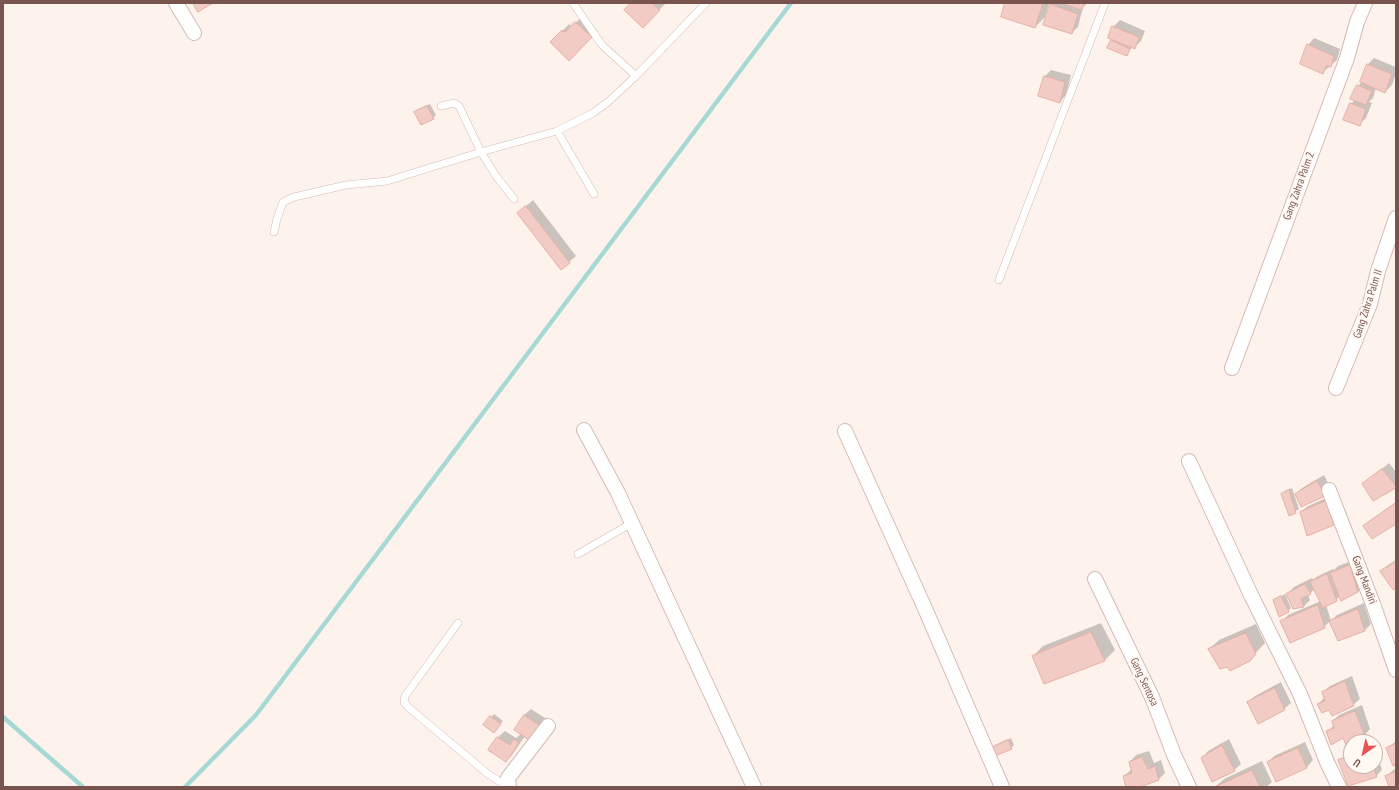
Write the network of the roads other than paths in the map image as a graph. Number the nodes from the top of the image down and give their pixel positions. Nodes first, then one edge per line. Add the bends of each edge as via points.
1 (176, 3) edge
2 (573, 3) edge
3 (706, 3) edge
4 (1105, 3) edge
5 (1365, 3) edge
6 (194, 33) dead end
7 (636, 76) junction
8 (441, 106) dead end
9 (557, 130) junction
10 (480, 152) junction
11 (594, 194) dead end
12 (514, 199) dead end
13 (1396, 218) edge
14 (274, 232) dead end
15 (999, 280) dead end
16 (1232, 368) dead end
17 (1336, 388) dead end
18 (584, 430) dead end
19 (845, 431) dead end
20 (1190, 462) dead end
21 (1330, 490) dead end
22 (632, 524) junction
23 (578, 554) dead end
24 (1095, 579) dead end
25 (458, 623) dead end
26 (1396, 670) edge
27 (548, 726) dead end
28 (508, 787) edge
29 (754, 787) edge
30 (1002, 787) edge
31 (1189, 787) edge
32 (1339, 787) edge

1 - 6 street
2 - 7 lane via 602,44
3 - 7 lane
4 - 15 lane
5 - 16 street, Gang Zahra Palm 2
7 - 9 lane via 593,113
8 - 10 lane via 454,103 459,106
9 - 10 lane
9 - 11 lane
10 - 12 lane
10 - 14 lane via 387,181 346,185 294,197 283,202
13 - 17 street, Gang Zahra Palm II via 1370,304
18 - 22 street
19 - 30 street
20 - 32 street via 1300,694
21 - 26 street, Gang Mandiri
22 - 23 lane
22 - 29 street
24 - 31 street, Gang Sentosa via 1152,697
25 - 28 lane via 405,696 404,702 488,774
27 - 28 street via 508,778

